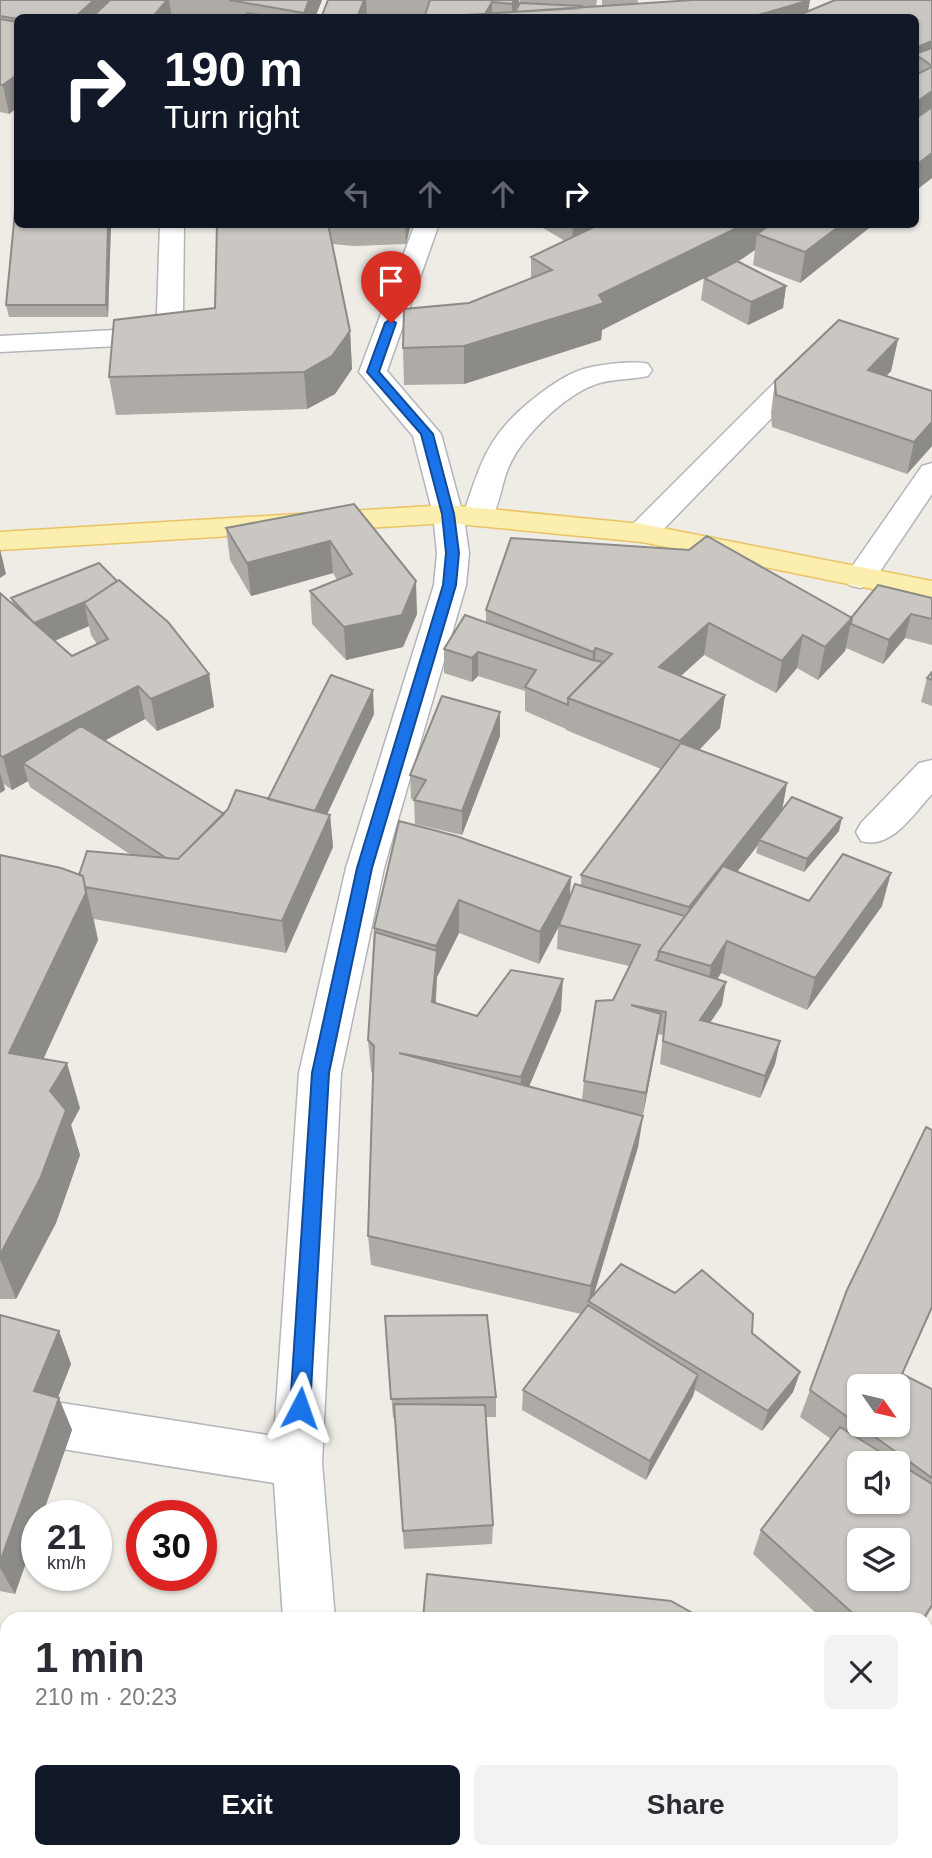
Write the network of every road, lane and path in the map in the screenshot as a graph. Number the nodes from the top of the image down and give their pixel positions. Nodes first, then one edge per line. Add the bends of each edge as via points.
1 (172, 228) edge
2 (426, 228) edge
3 (0, 344) edge
4 (638, 370) dead end
5 (785, 388) edge
6 (932, 472) edge
7 (463, 515) junction
8 (642, 533) junction
9 (0, 541) edge
10 (860, 578) junction
11 (932, 591) edge
12 (932, 772) edge
13 (874, 832) dead end
14 (62, 1426) dead end
15 (297, 1463) junction
16 (308, 1612) edge

1 - 3 street via 170,313 161,328 138,337
2 - 7 street via 373,372 427,434
4 - 7 street via 587,377 563,391 515,431
5 - 8 street
6 - 10 street
7 - 8 main road
7 - 9 main road
7 - 15 street via 450,585 365,868 320,1073
8 - 10 main road
10 - 11 main road
12 - 13 street
14 - 15 street
15 - 16 street

